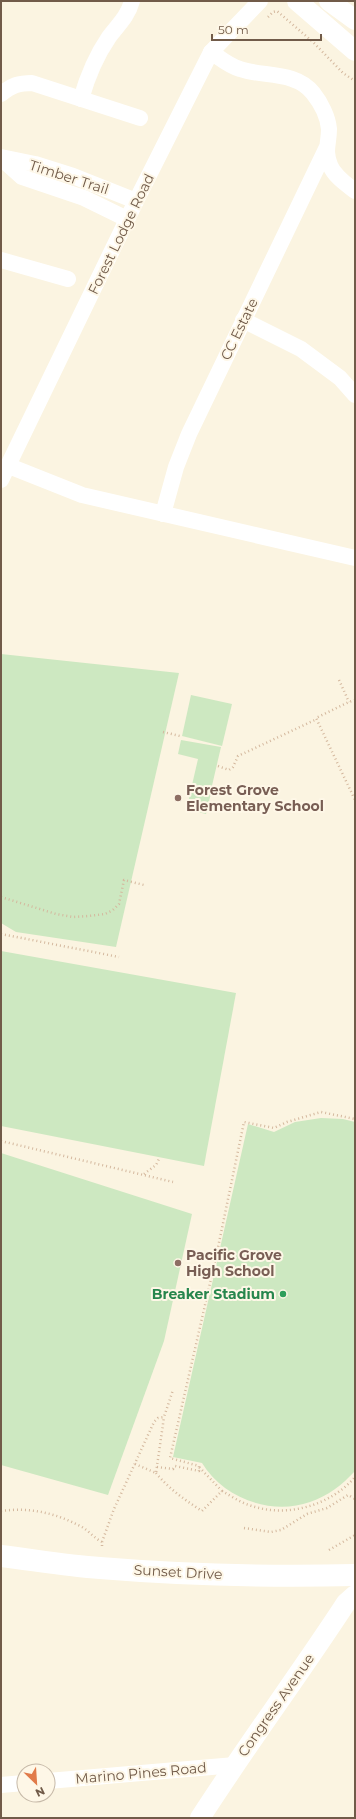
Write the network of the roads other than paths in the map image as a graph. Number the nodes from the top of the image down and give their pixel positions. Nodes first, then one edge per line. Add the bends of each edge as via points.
1 (132, 1) edge
2 (260, 1) edge
3 (297, 1) edge
4 (355, 51) edge
5 (211, 52) junction
6 (1, 94) edge
7 (81, 99) junction
8 (140, 118) dead end
9 (326, 149) junction
10 (1, 157) edge
11 (355, 191) edge
12 (136, 200) junction
13 (127, 219) junction
14 (1, 260) edge
15 (68, 279) dead end
16 (243, 320) junction
17 (355, 395) edge
18 (9, 466) junction
19 (1, 480) edge
20 (163, 514) junction
21 (355, 558) edge
22 (1, 1556) edge
23 (355, 1575) edge
24 (355, 1595) edge
25 (235, 1764) junction
26 (56, 1780) edge
27 (16, 1784) edge
28 (1, 1785) edge
29 (200, 1818) edge

1 - 7 street via 126,16 100,52 86,81
2 - 5 street, Forest Lodge Road
3 - 4 street
5 - 9 street via 240,69 286,77 312,92 326,116 329,129
5 - 12 street, Forest Lodge Road
6 - 7 street via 11,85 32,83
7 - 8 street
9 - 11 street via 330,166 340,179
9 - 16 street, CC Estate
10 - 12 street, Timber Trail via 73,176
10 - 13 street via 22,177 84,198
12 - 13 street, Forest Lodge Road
13 - 18 street, Forest Lodge Road
14 - 15 street
16 - 17 street via 302,348 340,378
16 - 20 street, CC Estate via 189,434 176,467
18 - 19 street, Forest Lodge Road
18 - 20 street via 82,495
20 - 21 street
22 - 23 main road, Sunset Drive via 99,1568 168,1573
24 - 25 street, Congress Avenue via 346,1603 297,1678
25 - 26 street, Marino Pines Road
25 - 29 street, Congress Avenue
27 - 28 street

